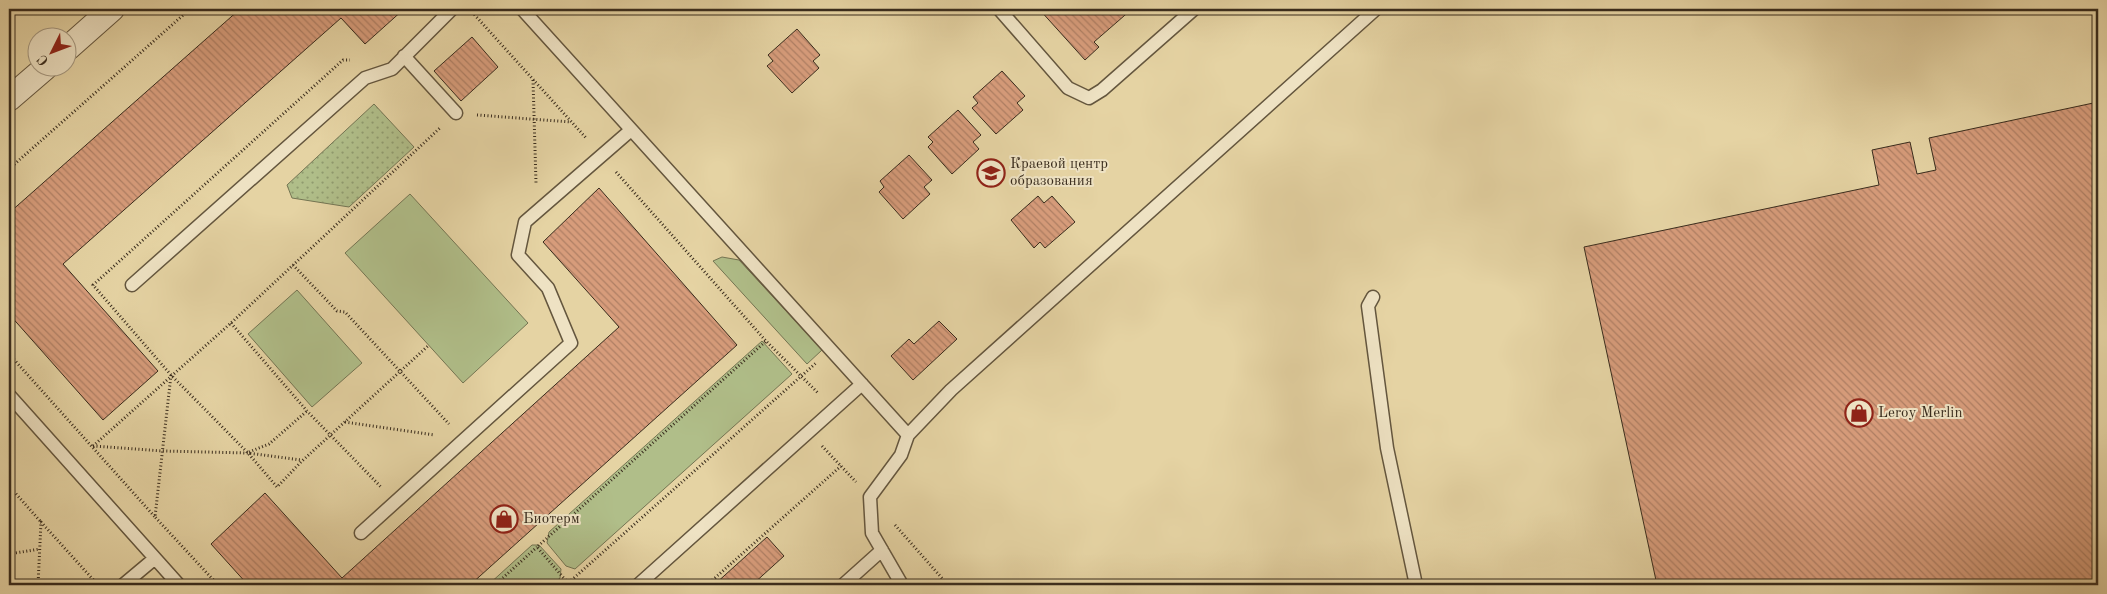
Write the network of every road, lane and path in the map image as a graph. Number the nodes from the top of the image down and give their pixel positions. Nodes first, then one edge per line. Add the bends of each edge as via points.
1 (112, 9) edge
2 (190, 9) edge
3 (452, 9) edge
4 (471, 9) edge
5 (522, 9) edge
6 (999, 9) edge
7 (1194, 9) edge
8 (1376, 9) edge
9 (78, 39) edge
10 (404, 56) junction
11 (33, 78) edge
12 (533, 79) junction
13 (9, 99) edge
14 (456, 114) junction
15 (533, 118) junction
16 (571, 122) junction
17 (631, 130) junction
18 (587, 139) dead end
19 (9, 169) edge
20 (617, 173) dead end
21 (537, 212) junction
22 (293, 265) junction
23 (132, 285) dead end
24 (1373, 297) dead end
25 (230, 323) junction
26 (766, 342) junction
27 (429, 345) dead end
28 (829, 350) junction
29 (9, 354) edge
30 (399, 372) junction
31 (171, 375) junction
32 (801, 377) junction
33 (862, 384) junction
34 (11, 403) edge
35 (834, 408) junction
36 (308, 410) junction
37 (344, 422) junction
38 (331, 434) junction
39 (908, 435) junction
40 (464, 440) junction
41 (92, 446) junction
42 (162, 451) junction
43 (248, 453) junction
44 (302, 460) junction
45 (841, 466) dead end
46 (9, 486) edge
47 (395, 502) junction
48 (155, 517) junction
49 (41, 522) junction
50 (361, 534) dead end
51 (537, 547) junction
52 (40, 549) junction
53 (882, 550) junction
54 (9, 554) edge
55 (154, 558) junction
56 (567, 584) edge
57 (38, 585) edge
58 (98, 585) edge
59 (123, 585) edge
60 (179, 585) edge
61 (218, 585) edge
62 (495, 585) edge
63 (638, 585) edge
64 (707, 585) edge
65 (844, 585) edge
66 (902, 585) edge
67 (1416, 585) edge

1 - 9 street
2 - 19 path
3 - 10 lane
4 - 12 path
5 - 17 lane
6 - 7 lane via 1068,88 1088,98 1102,90
8 - 39 lane via 951,390
10 - 14 lane
10 - 23 lane via 392,69 365,78
11 - 13 street
12 - 15 path
12 - 16 path
14 - 15 path
14 - 22 path
15 - 16 path
15 - 21 path
16 - 18 path
17 - 21 lane
17 - 28 lane
20 - 26 path
21 - 40 lane via 525,222 518,255 548,288 570,343
22 - 25 path
22 - 30 path via 336,312 345,312
24 - 67 lane via 1368,306 1380,402
25 - 31 path
25 - 36 path
26 - 32 path
26 - 51 path
27 - 30 path
28 - 32 path
28 - 33 lane
29 - 41 path
30 - 37 path
30 - 40 path
31 - 41 path
31 - 42 path
31 - 43 path
32 - 35 path
32 - 56 path
33 - 35 lane
33 - 39 lane
34 - 55 lane
35 - 63 lane
36 - 38 path
36 - 43 path via 269,444
37 - 38 path
37 - 40 path
38 - 44 path
38 - 47 path
39 - 53 lane via 900,455 870,497 872,533
40 - 47 lane
41 - 42 path
41 - 48 path
42 - 43 path
42 - 48 path
43 - 44 path
43 - 44 path via 277,487
45 - 64 path
46 - 49 path
47 - 50 lane
48 - 61 path
49 - 52 path
49 - 58 path
51 - 56 path
51 - 62 path
52 - 54 path
52 - 57 path
53 - 65 lane
53 - 66 lane
55 - 59 lane
55 - 60 lane

